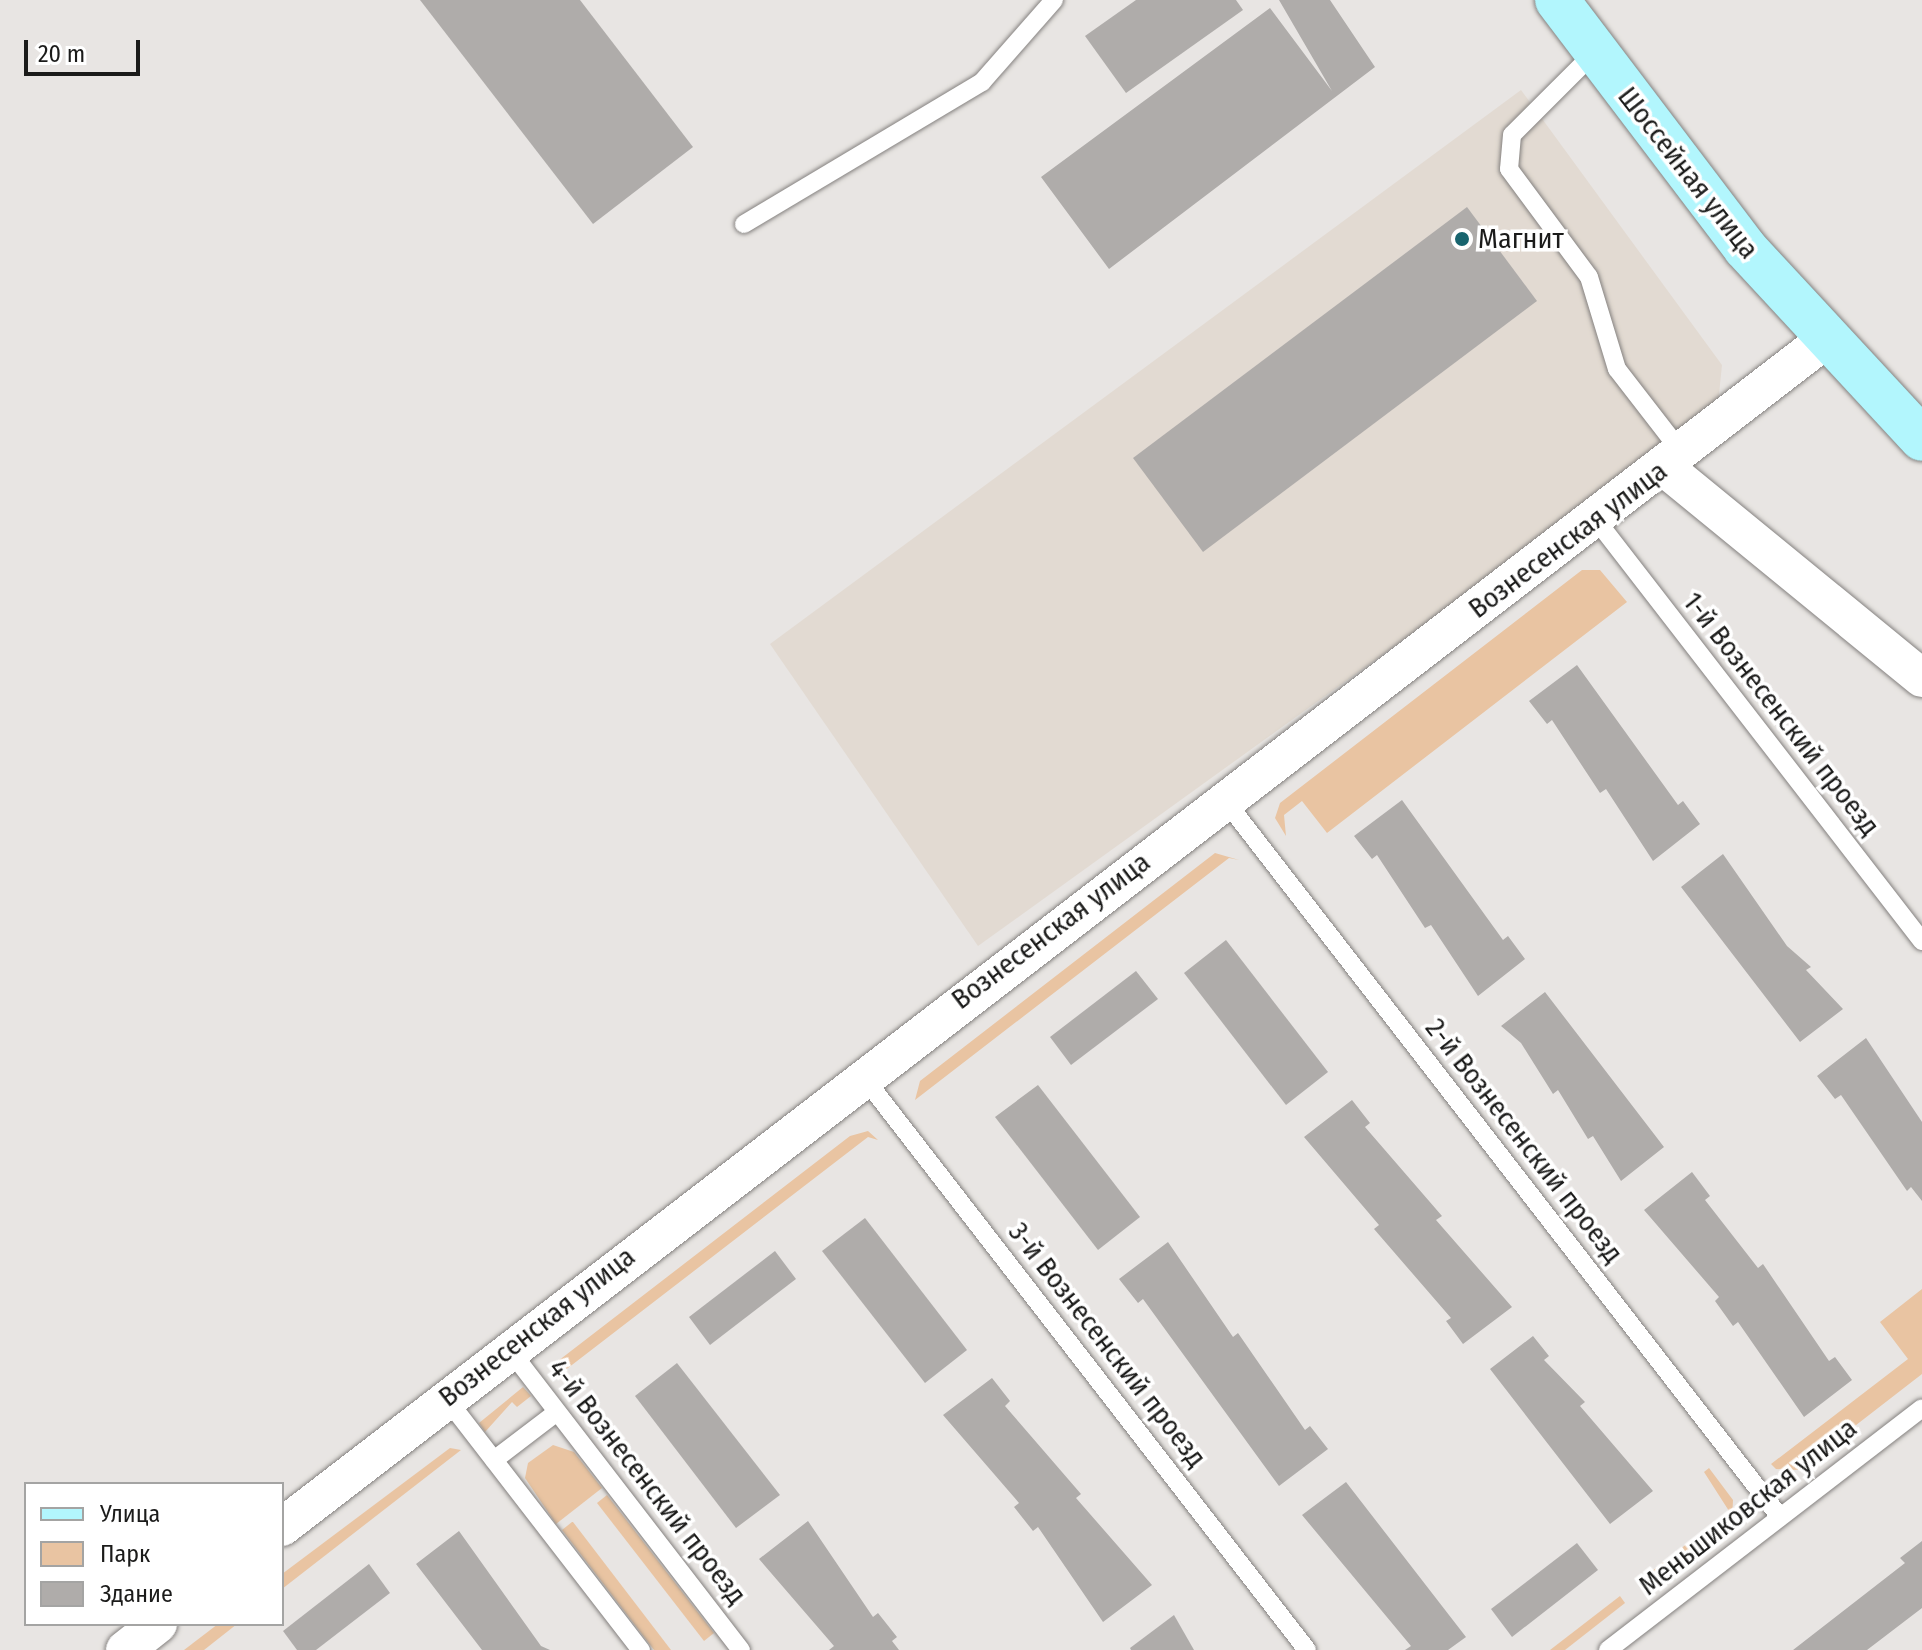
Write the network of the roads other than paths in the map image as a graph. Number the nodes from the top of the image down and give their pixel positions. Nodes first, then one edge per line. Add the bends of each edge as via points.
1 (1054, 0) edge
2 (1557, 0) edge
3 (1595, 52) junction
4 (744, 224) dead end
5 (1824, 341) junction
6 (1922, 439) edge
7 (1673, 460) junction
8 (1597, 521) junction
9 (1922, 678) edge
10 (1224, 799) junction
11 (1922, 941) edge
12 (862, 1075) junction
13 (509, 1349) junction
14 (446, 1398) junction
15 (1922, 1408) edge
16 (557, 1412) junction
17 (494, 1460) junction
18 (1780, 1517) junction
19 (284, 1525) edge
20 (155, 1626) edge
21 (125, 1650) edge
22 (641, 1650) edge
23 (741, 1650) edge
24 (1307, 1650) edge
25 (1608, 1650) edge

1 - 4 lane via 982,82
2 - 3 main road, Шоссейная улица
3 - 5 main road, Шоссейная улица
3 - 7 lane via 1512,135 1509,169 1589,277 1617,369
5 - 6 main road, Шоссейная улица
5 - 7 street, Вознесенская улица
7 - 8 street, Вознесенская улица
7 - 9 street
8 - 10 street, Вознесенская улица
8 - 11 lane, 1-й Вознесенский проезд
10 - 12 street, Вознесенская улица
10 - 18 lane, 2-й Вознесенский проезд
12 - 13 street, Вознесенская улица
12 - 24 lane, 3-й Вознесенский проезд
13 - 14 street, Вознесенская улица
13 - 16 lane, 4-й Вознесенский проезд
14 - 17 lane
14 - 19 street, Вознесенская улица
15 - 18 lane, Меньшиковская улица
16 - 17 lane
16 - 23 lane, 4-й Вознесенский проезд
17 - 22 lane
18 - 25 lane, Меньшиковская улица
20 - 21 street

